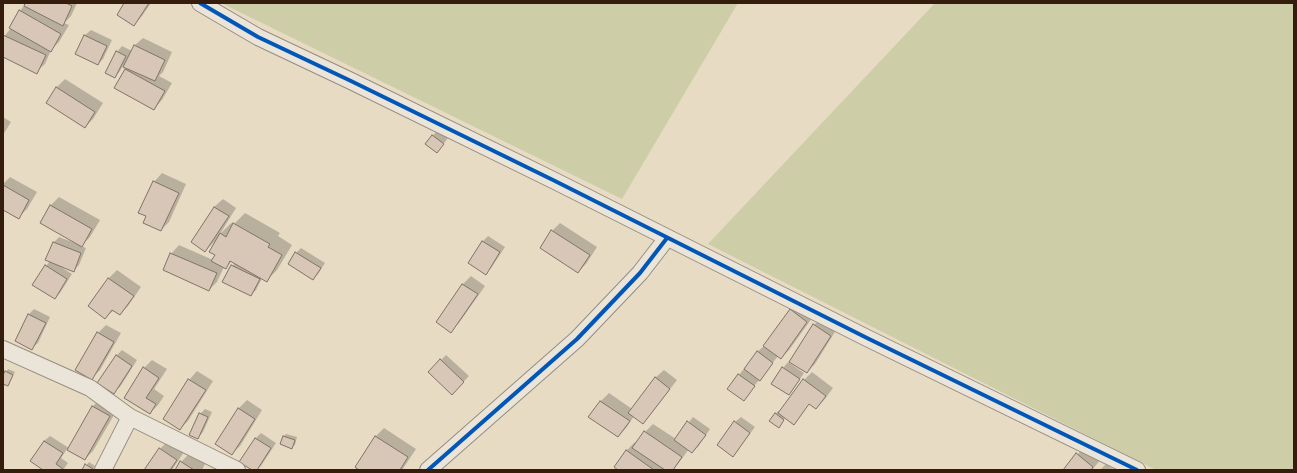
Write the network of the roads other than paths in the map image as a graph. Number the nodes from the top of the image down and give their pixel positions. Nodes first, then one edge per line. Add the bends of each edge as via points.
1 (200, 3) edge
2 (667, 238) junction
3 (3, 349) edge
4 (130, 417) junction
5 (103, 470) edge
6 (237, 470) edge
7 (428, 470) edge
8 (1137, 470) edge

1 - 2 street via 258,37
2 - 7 street via 640,273 577,339
2 - 8 street
3 - 4 street via 90,388
4 - 5 street
4 - 6 street

